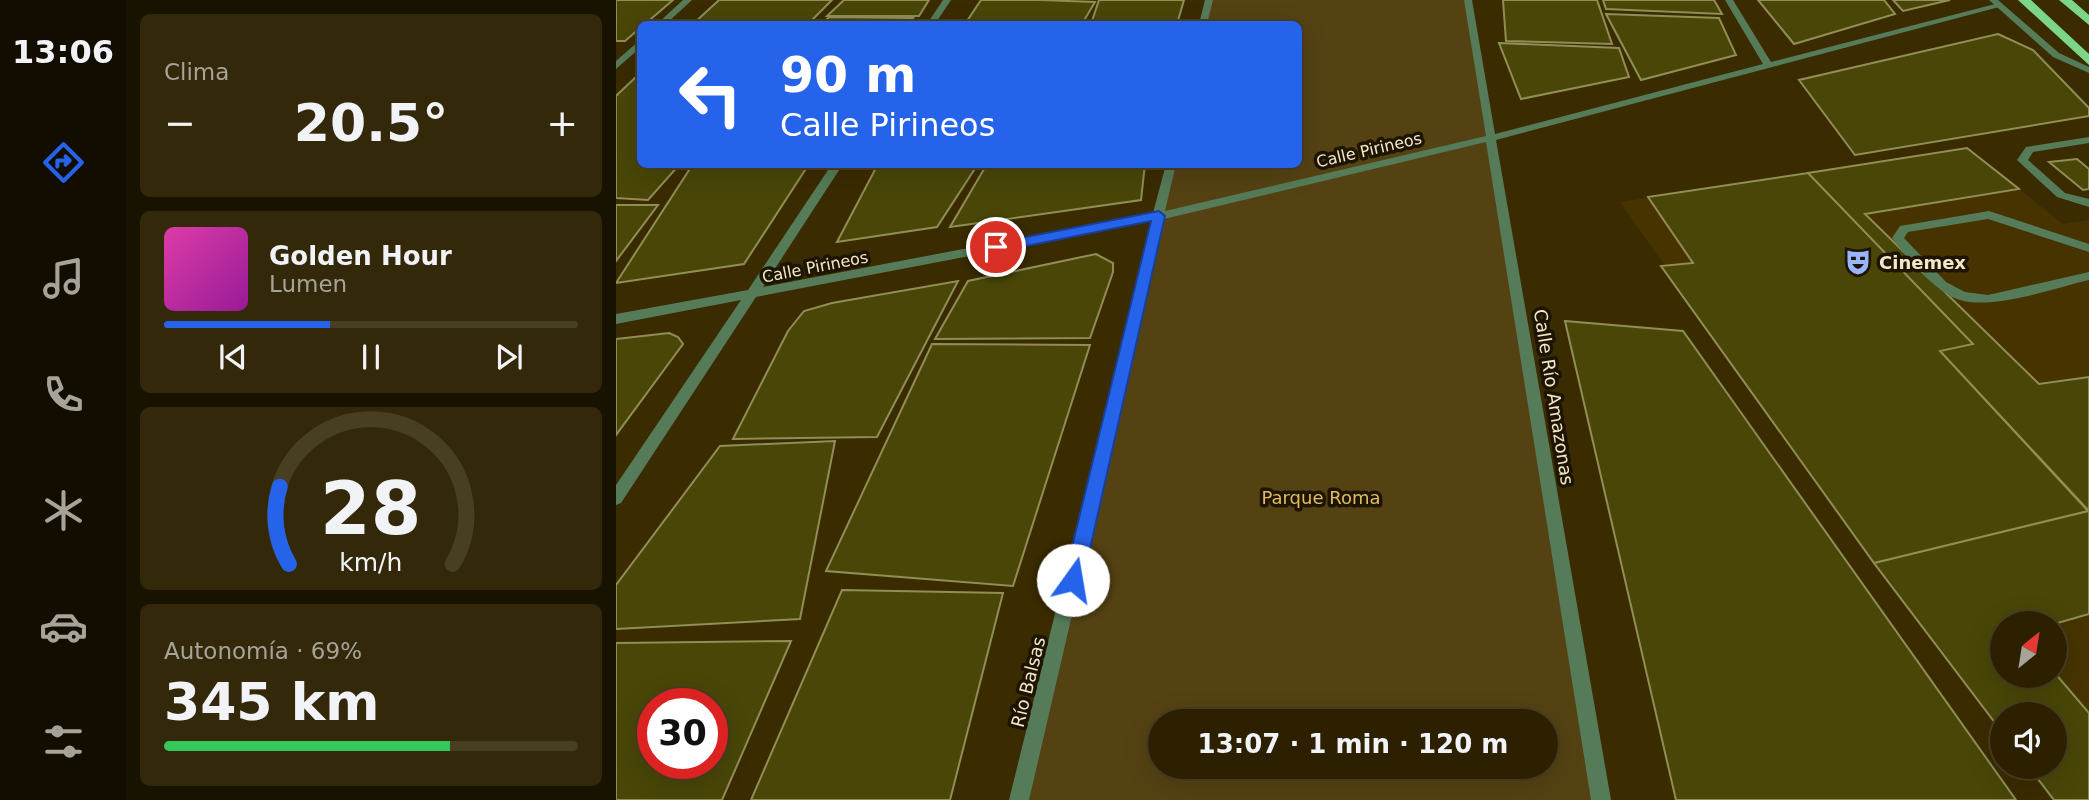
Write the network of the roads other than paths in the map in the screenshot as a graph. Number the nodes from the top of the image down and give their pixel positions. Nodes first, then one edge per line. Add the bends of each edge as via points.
1 (688, 0) edge
2 (947, 0) edge
3 (1209, 0) edge
4 (1468, 0) edge
5 (1729, 0) edge
6 (2024, 0) edge
7 (2065, 0) edge
8 (1996, 3) edge
9 (664, 21) edge
10 (933, 21) edge
11 (1204, 21) edge
12 (2089, 21) edge
13 (637, 46) edge
14 (2089, 61) edge
15 (616, 66) edge
16 (1769, 66) junction
17 (2089, 70) edge
18 (1492, 138) junction
19 (2089, 139) edge
20 (835, 168) edge
21 (1170, 168) edge
22 (2089, 202) edge
23 (1159, 216) junction
24 (2087, 247) edge
25 (2089, 276) edge
26 (752, 295) junction
27 (616, 319) edge
28 (616, 498) edge
29 (1019, 800) edge
30 (1601, 800) edge

1 - 9 street
2 - 10 street
3 - 11 street
4 - 18 street, Calle Río Amazonas
5 - 16 street
6 - 14 highway
7 - 12 highway
8 - 16 street, Calle Pirineos
8 - 17 street via 2056,55
13 - 15 street
16 - 18 street, Calle Pirineos
18 - 23 street, Calle Pirineos
18 - 30 street, Calle Río Amazonas
19 - 22 street via 2030,149 2022,160 2061,195
20 - 26 street
21 - 23 street, Río Balsas
23 - 26 street, Calle Pirineos
23 - 29 street, Río Balsas
24 - 25 street via 1989,215 1904,229 1898,238 1941,285 1962,296 1988,299
26 - 27 street, Calle Pirineos
26 - 28 street

